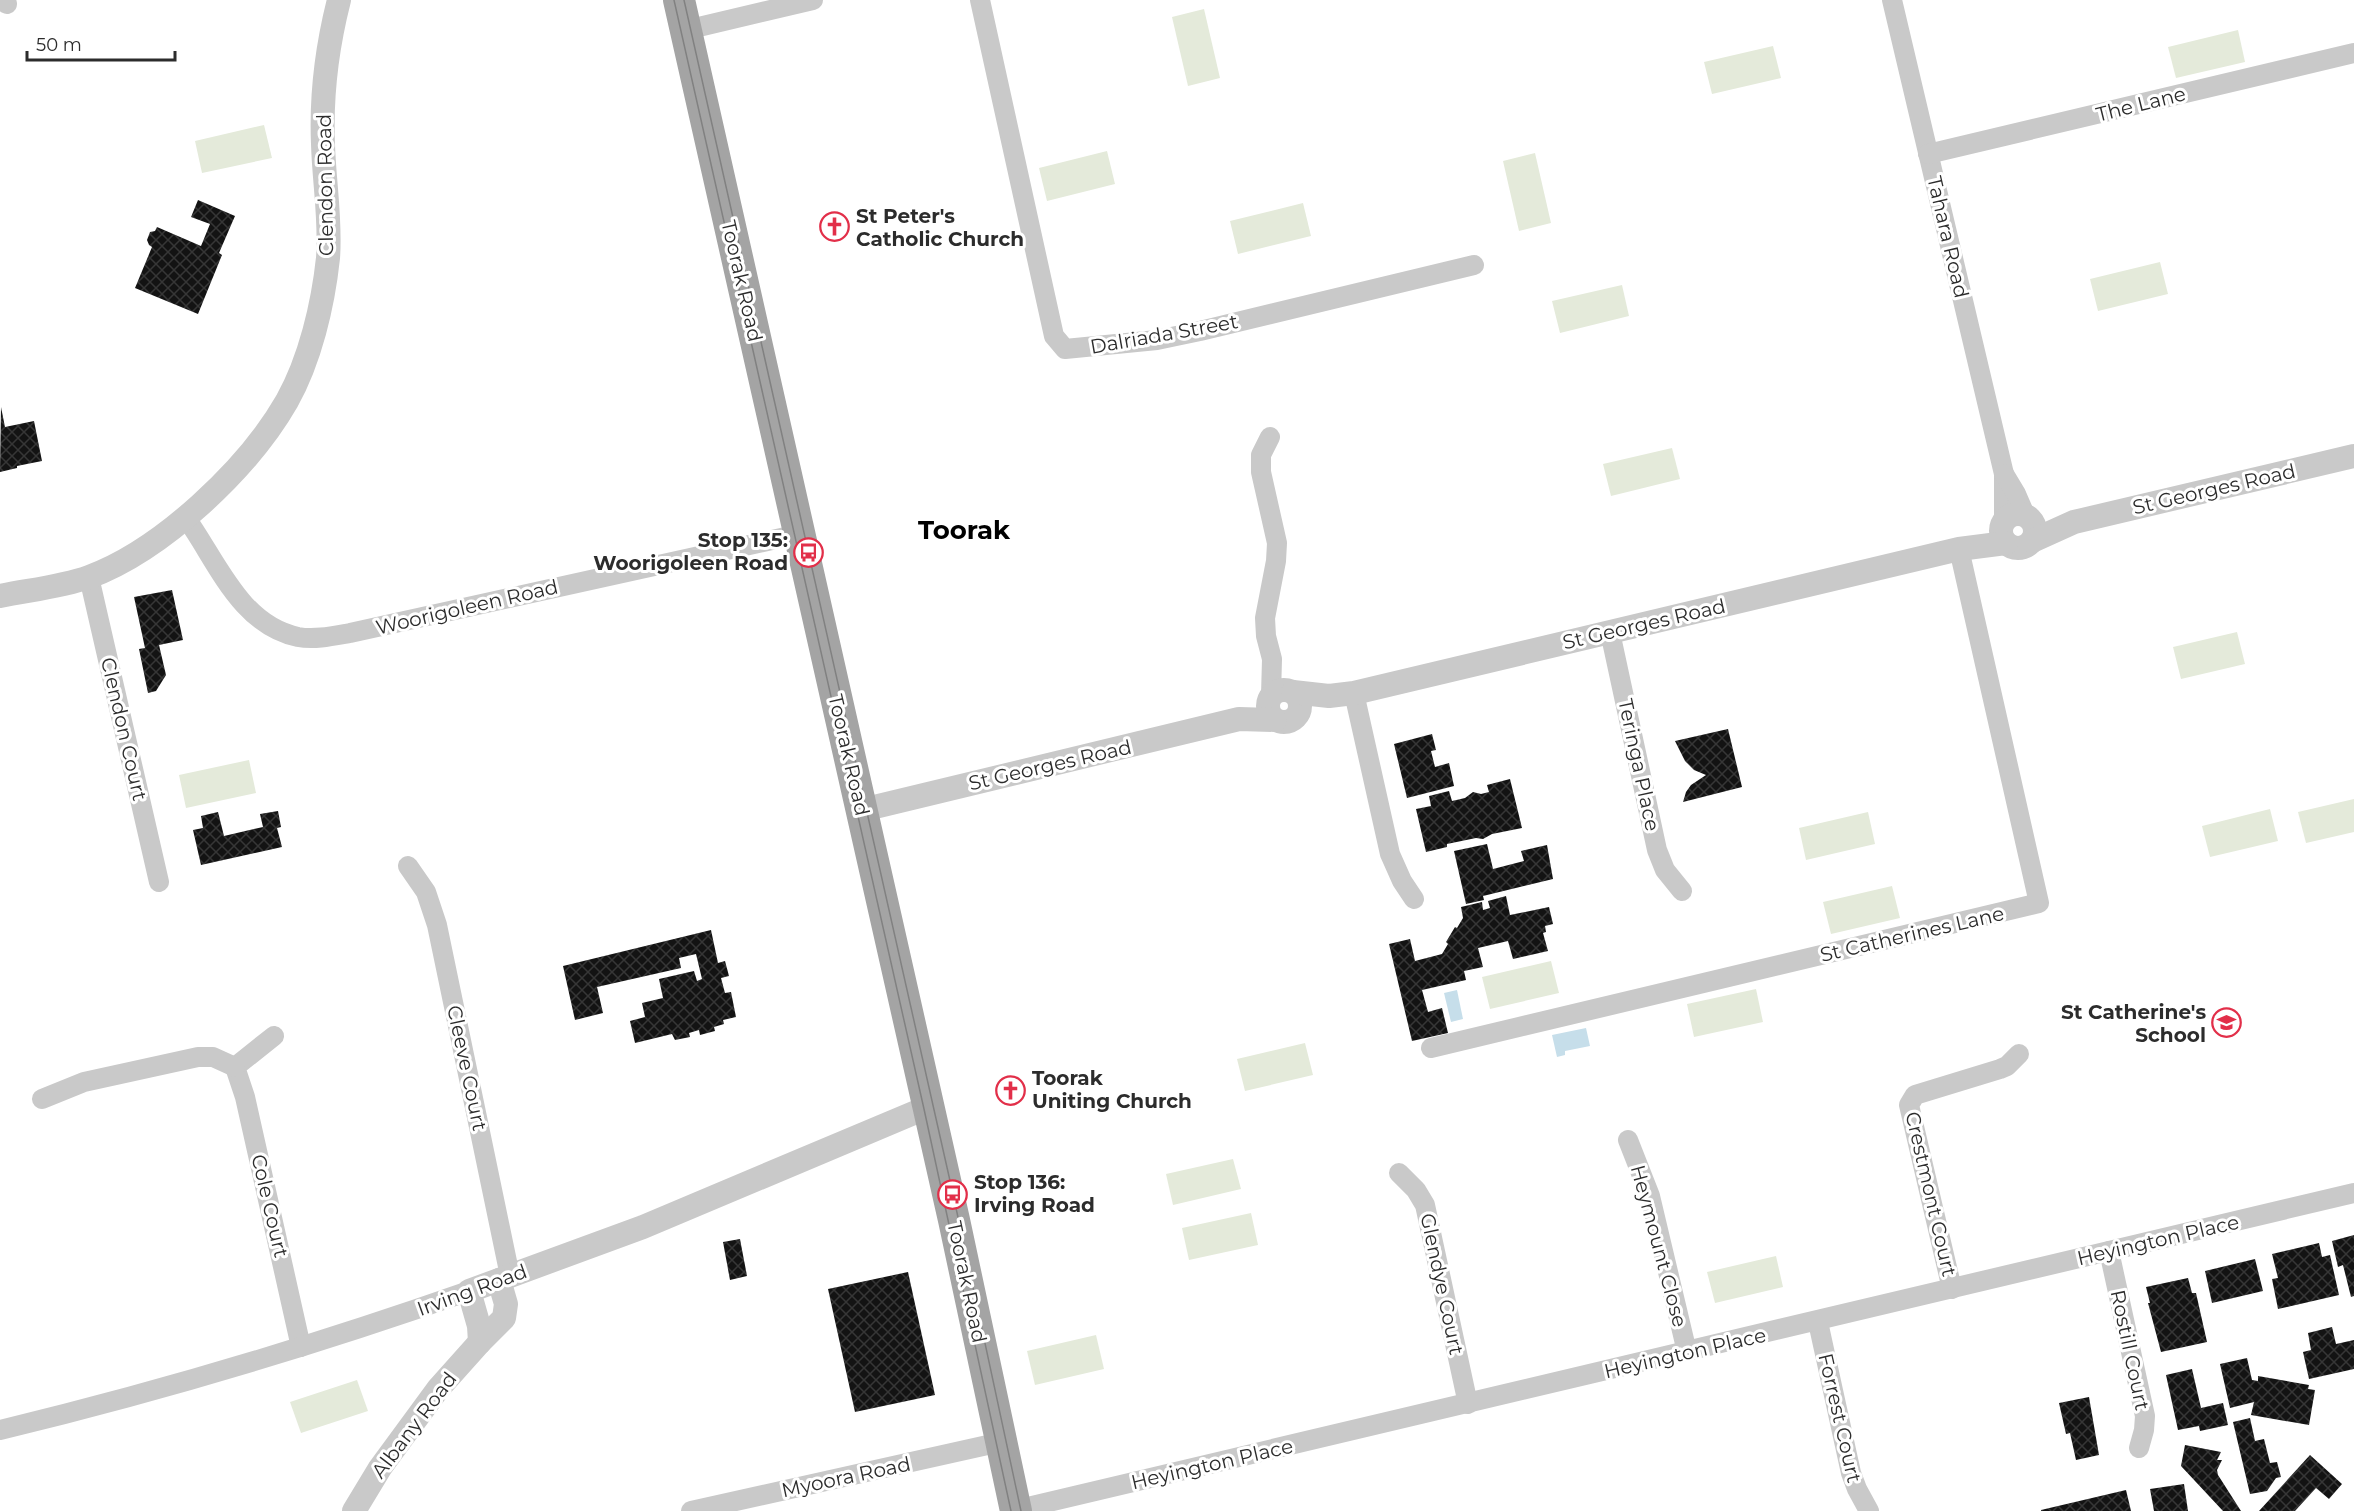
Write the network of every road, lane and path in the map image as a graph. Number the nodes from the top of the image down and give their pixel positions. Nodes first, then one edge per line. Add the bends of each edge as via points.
1 (339, 0) edge
2 (813, 0) edge
3 (980, 0) edge
4 (1892, 0) edge
5 (683, 15) edge
6 (2354, 53) edge
7 (1928, 154) junction
8 (1474, 265) dead end
9 (1270, 437) dead end
10 (2354, 456) edge
11 (186, 518) junction
12 (2016, 528) junction
13 (799, 534) junction
14 (1959, 549) junction
15 (89, 577) junction
16 (0, 596) edge
17 (1610, 632) junction
18 (1354, 693) junction
19 (1283, 702) junction
20 (861, 810) junction
21 (408, 866) dead end
22 (159, 882) dead end
23 (1682, 891) dead end
24 (1414, 899) dead end
25 (274, 1036) dead end
26 (1431, 1048) dead end
27 (2019, 1054) dead end
28 (235, 1067) junction
29 (42, 1100) dead end
30 (928, 1107) junction
31 (1628, 1140) dead end
32 (1399, 1173) dead end
33 (2354, 1193) edge
34 (2109, 1251) junction
35 (505, 1278) junction
36 (1952, 1289) junction
37 (469, 1291) junction
38 (1818, 1322) junction
39 (480, 1342) junction
40 (301, 1347) junction
41 (1687, 1352) junction
42 (1468, 1404) junction
43 (0, 1430) edge
44 (1001, 1442) junction
45 (2139, 1448) dead end
46 (354, 1511) edge
47 (691, 1511) edge
48 (1016, 1511) edge
49 (1869, 1511) edge

1 - 11 street, Clendon Road via 327,60 322,114 328,257 305,360 287,401 261,438
2 - 5 street
3 - 8 street, Dalriada Street via 1054,336 1065,349 1157,340
4 - 7 street, Tahara Road
5 - 13 main road, Toorak Road
6 - 7 street, The Lane
7 - 12 street, Tahara Road
9 - 19 street via 1261,455 1261,472 1277,543 1265,618
10 - 12 street, St Georges Road via 2074,522
11 - 13 street, Woorigoleen Road via 242,603 257,617 277,630 322,638
11 - 15 street, Clendon Road via 126,559
12 - 14 street, St Georges Road
13 - 20 main road, Toorak Road
14 - 17 street, St Georges Road
14 - 26 street, St Catherines Lane via 2039,903
15 - 16 street, Clendon Road
15 - 22 street, Clendon Court
17 - 18 street, St Georges Road
17 - 23 street, Teringa Place via 1657,850 1665,870
18 - 19 street, St Georges Road
18 - 24 street via 1390,854
19 - 20 street, St Georges Road via 1239,719
20 - 30 main road, Toorak Road
21 - 35 street, Cleeve Court via 426,892 437,925
25 - 28 street
27 - 36 street, Crestmont Court via 2007,1066 1904,1094
28 - 29 street via 213,1057 198,1057 84,1082
28 - 40 street, Cole Court via 245,1096
30 - 35 street, Irving Road via 643,1227
30 - 44 main road, Toorak Road
31 - 41 street, Heymount Close via 1650,1196
32 - 42 street, Glendye Court via 1425,1204
33 - 34 street, Heyington Place
34 - 36 street, Heyington Place
34 - 45 street, Rostill Court via 2145,1416
35 - 37 street, Irving Road
35 - 39 street, Albany Road via 504,1318
36 - 38 street, Heyington Place
37 - 39 street
37 - 40 street, Irving Road
38 - 41 street, Heyington Place
38 - 49 street, Forrest Court via 1851,1473
39 - 46 street, Albany Road via 400,1439
40 - 43 street, Irving Road
41 - 42 street, Heyington Place
42 - 48 street, Heyington Place
44 - 47 street, Myoora Road
44 - 48 main road, Toorak Road

